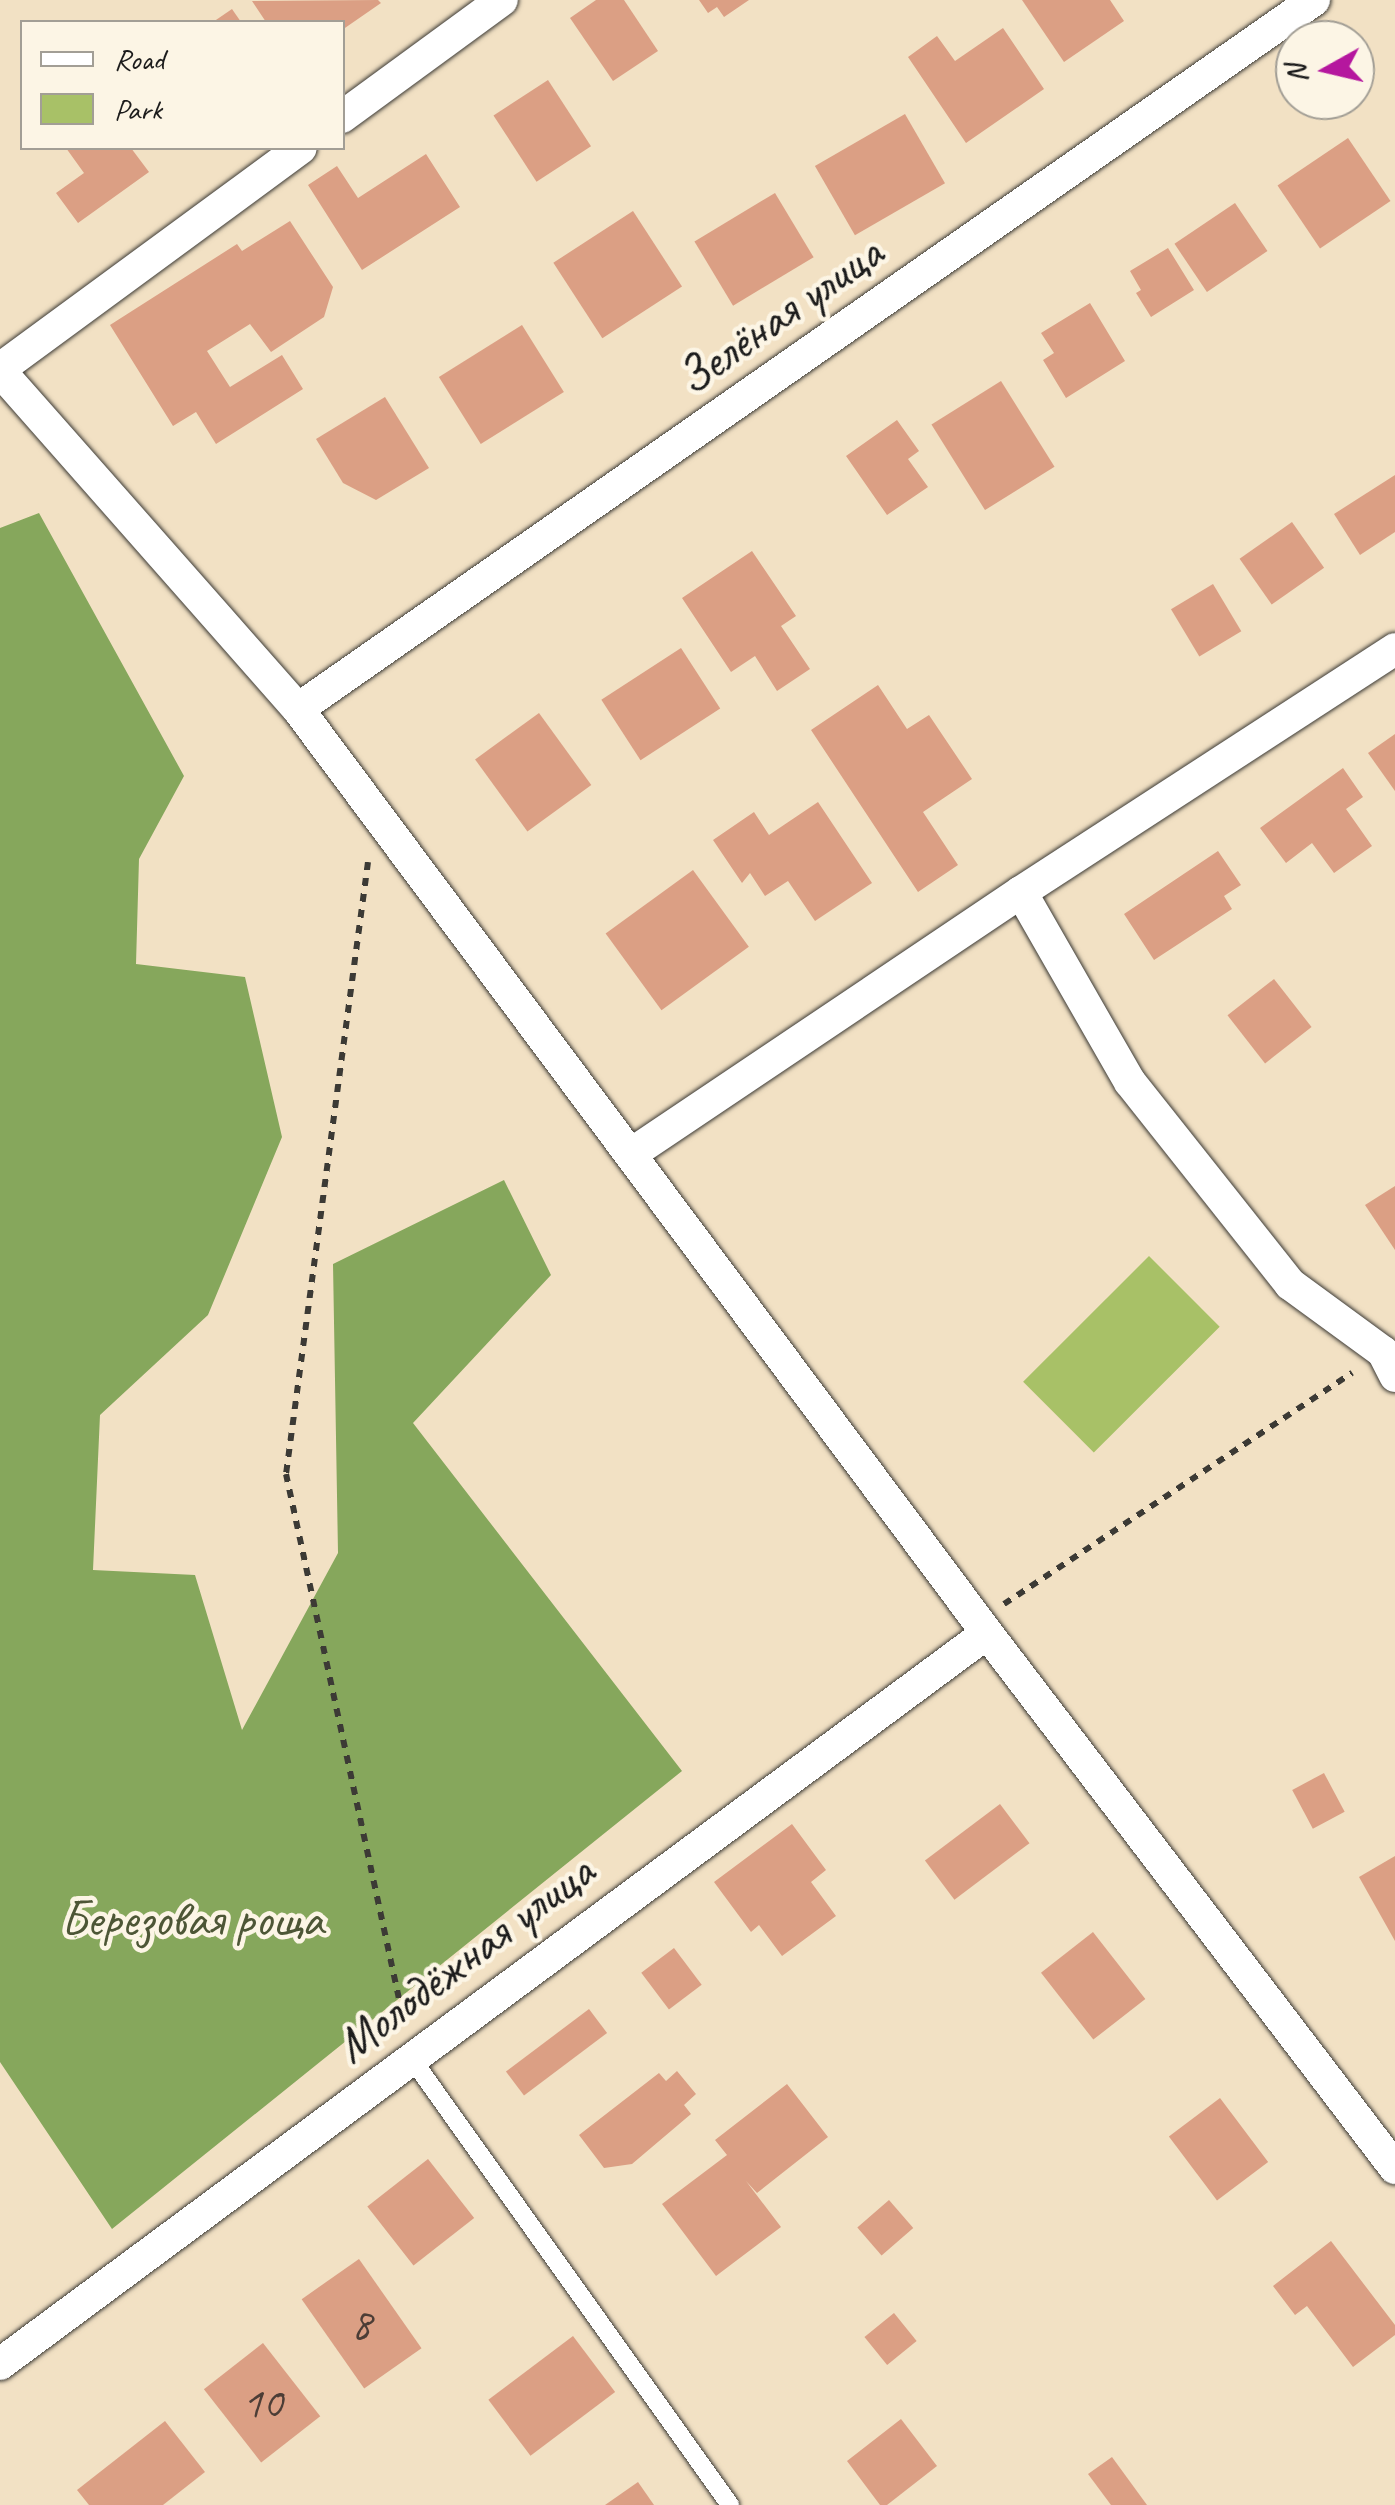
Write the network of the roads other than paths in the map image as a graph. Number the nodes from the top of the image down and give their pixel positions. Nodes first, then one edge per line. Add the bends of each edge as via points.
1 (502, 0) edge
2 (1314, 0) edge
3 (345, 115) edge
4 (299, 150) edge
5 (0, 370) edge
6 (1395, 649) edge
7 (298, 708) junction
8 (1021, 892) junction
9 (631, 1154) junction
10 (1391, 1358) edge
11 (983, 1627) junction
12 (412, 2059) junction
13 (1395, 2168) edge
14 (0, 2364) edge
15 (730, 2505) edge

1 - 3 street
2 - 7 street, Зелёная улица
4 - 5 street
5 - 7 street
6 - 8 street
7 - 9 street
8 - 9 street
8 - 10 street via 1130,1082 1290,1284
9 - 11 street
11 - 12 street, Молодёжная улица
11 - 13 street
12 - 14 street, Молодёжная улица
12 - 15 lane

